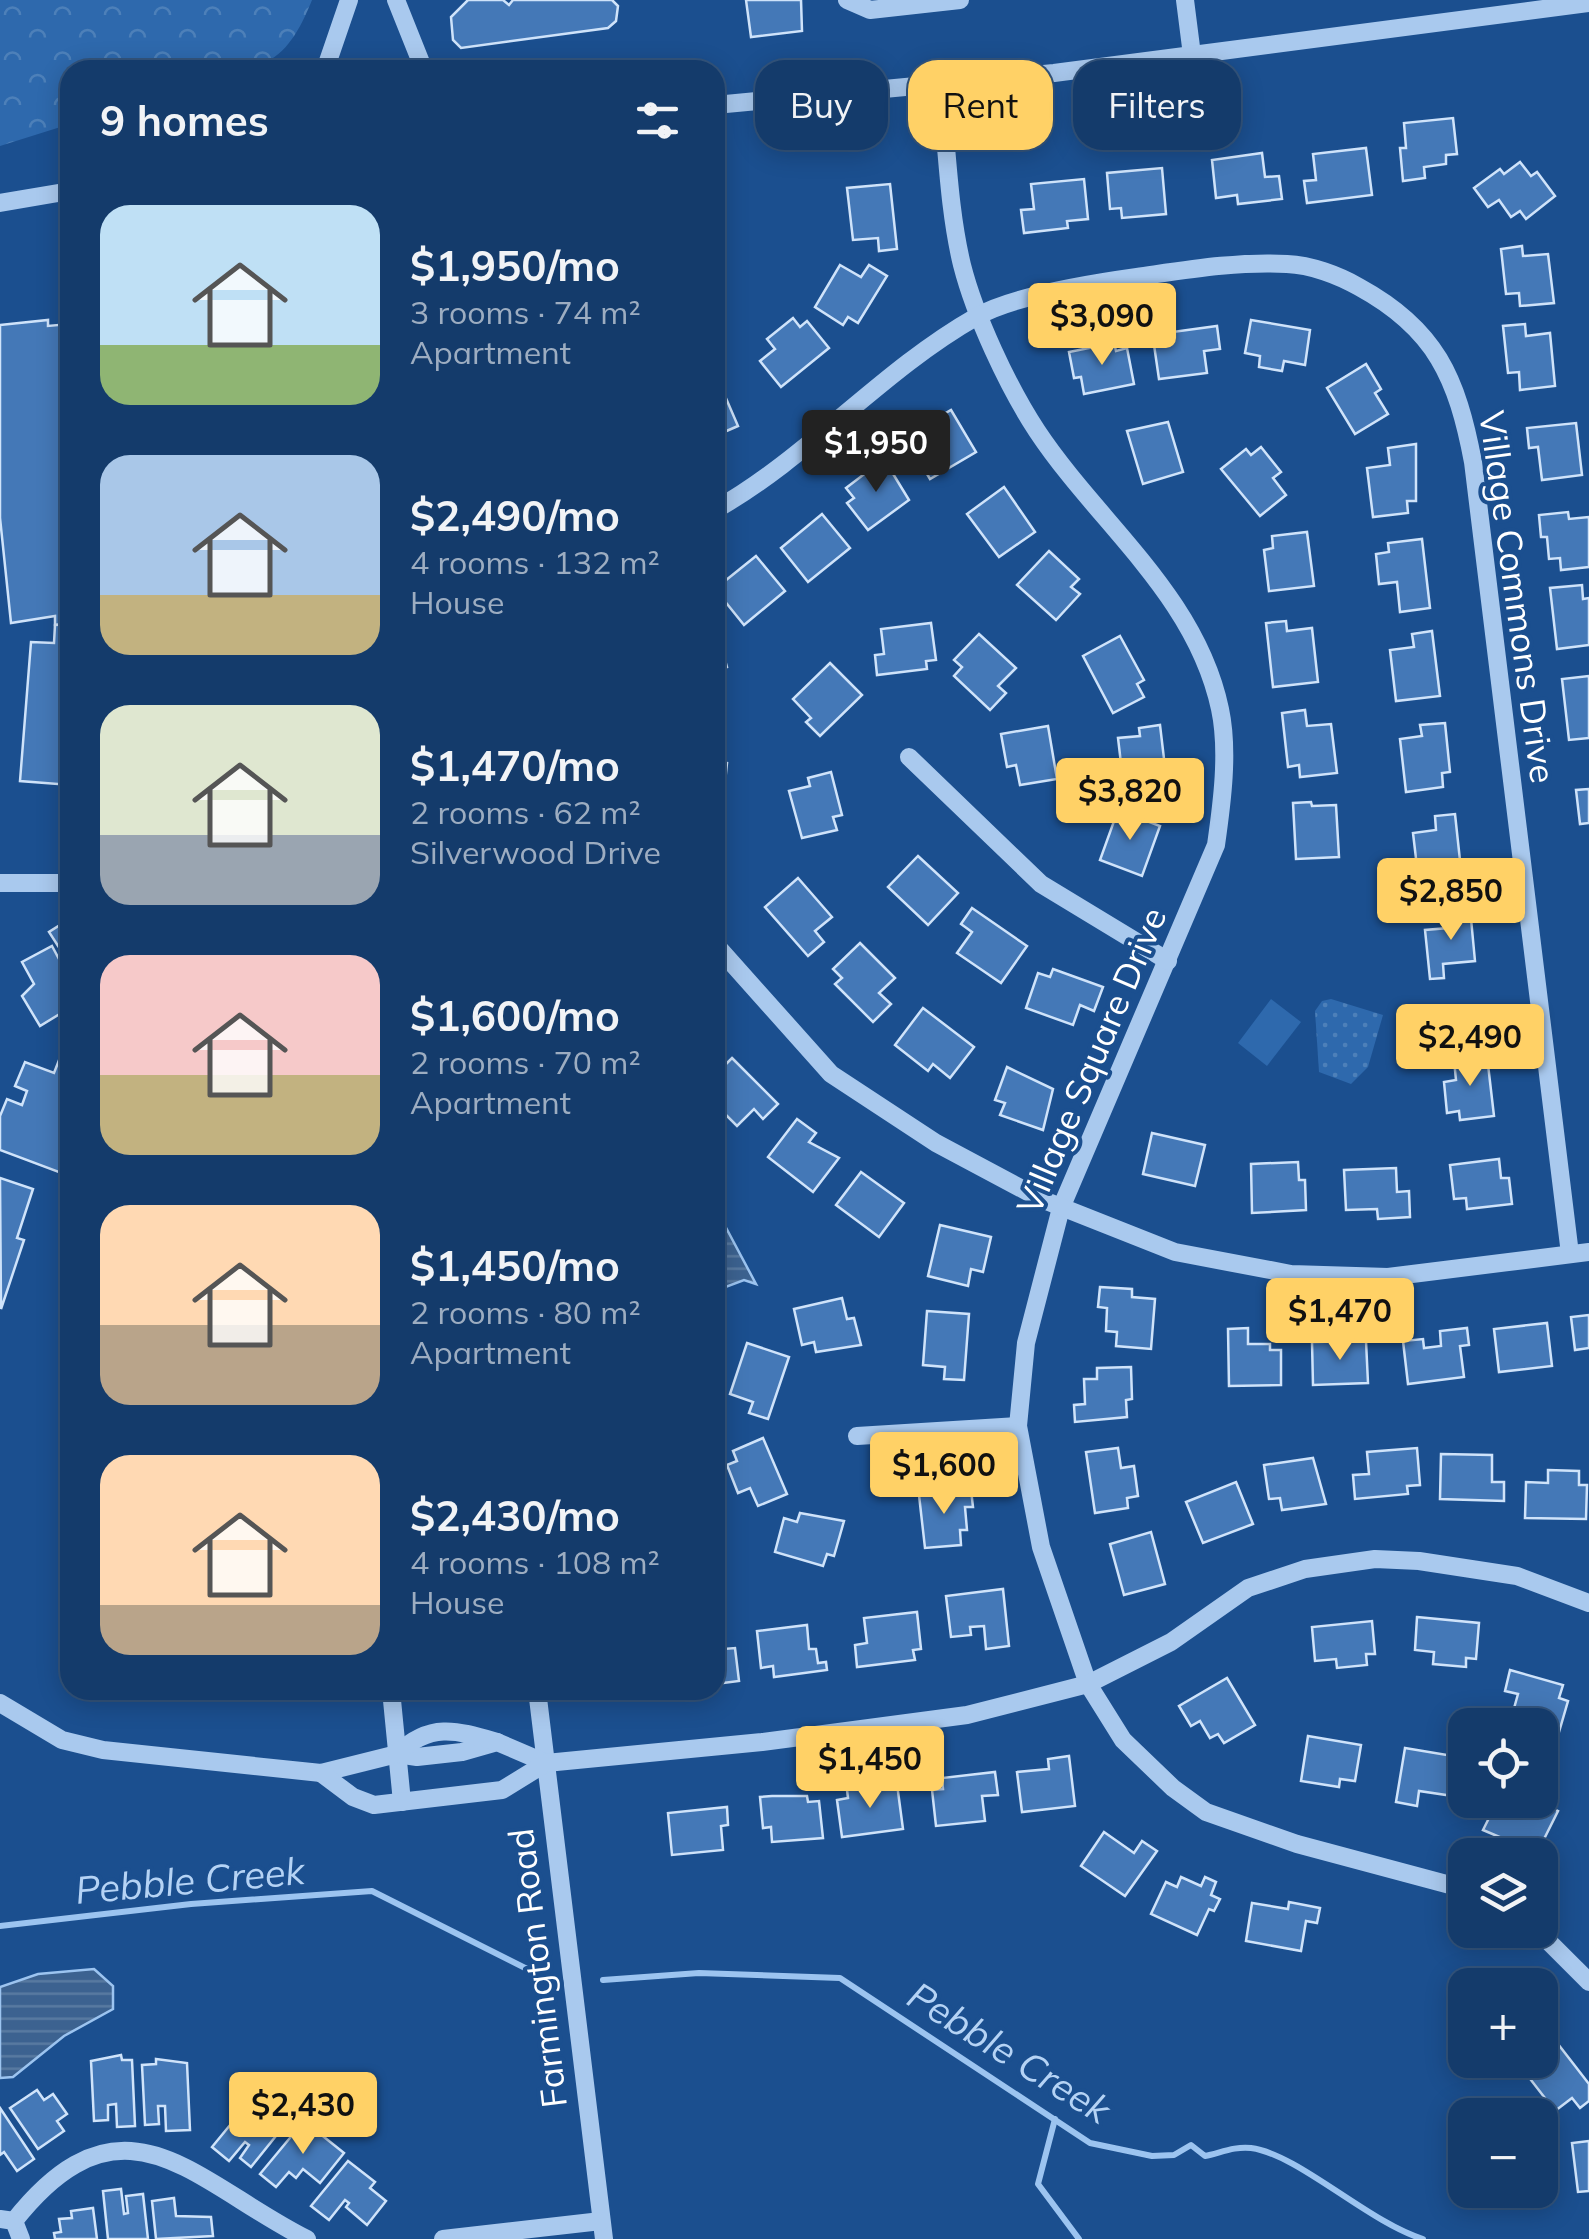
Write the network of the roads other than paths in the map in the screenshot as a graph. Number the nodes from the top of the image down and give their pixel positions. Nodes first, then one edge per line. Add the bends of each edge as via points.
1 (349, 0) edge
2 (396, 0) edge
3 (847, 0) edge
4 (960, 0) edge
5 (1185, 0) edge
6 (1589, 4) edge
7 (1192, 55) junction
8 (328, 60) edge
9 (420, 60) edge
10 (1053, 70) edge
11 (908, 86) edge
12 (725, 104) edge
13 (948, 150) edge
14 (60, 193) edge
15 (0, 203) edge
16 (980, 314) junction
17 (725, 504) edge
18 (909, 757) dead end
19 (0, 883) edge
20 (60, 883) edge
21 (725, 955) edge
22 (1168, 961) junction
23 (1061, 1208) junction
24 (1580, 1253) edge
25 (1018, 1426) junction
26 (857, 1436) dead end
27 (1589, 1603) edge
28 (1088, 1684) junction
29 (392, 1700) edge
30 (539, 1700) edge
31 (0, 1703) edge
32 (397, 1754) junction
33 (546, 1763) junction
34 (322, 1773) junction
35 (402, 1802) junction
36 (1448, 1884) edge
37 (1555, 1948) edge
38 (1589, 1982) edge
39 (12, 2226) edge
40 (602, 2230) edge
41 (308, 2239) edge
42 (443, 2239) edge

1 - 8 street
2 - 9 street
3 - 4 street via 870,10
5 - 7 street
6 - 7 street
7 - 10 street
11 - 12 street
13 - 16 street, Village Square Drive via 962,264
14 - 15 street
16 - 17 street, Village Commons Drive via 875,385 756,487
16 - 22 street, Village Square Drive via 1036,430 1162,585 1189,630 1220,709 1216,845
16 - 24 street, Village Commons Drive via 1085,285 1290,263 1340,276 1394,306 1427,337 1450,377 1473,462 1526,920
18 - 22 street via 1041,884
19 - 20 street
21 - 23 street via 831,1074 936,1144
22 - 23 street, Village Square Drive
23 - 24 street via 1175,1252 1291,1274 1388,1277
23 - 25 street, Village Square Drive via 1026,1343
25 - 26 street
25 - 28 street, Village Square Drive via 1040,1546
27 - 28 street via 1517,1576 1419,1561 1305,1568 1248,1588 1171,1642
28 - 33 street via 966,1715
28 - 36 street, Village Square Drive via 1123,1740 1206,1812
29 - 32 street
30 - 33 street, Farmington Road
31 - 34 street via 62,1740 103,1750
32 - 33 street via 416,1735 457,1731
32 - 34 street
32 - 35 street
33 - 35 street via 502,1790
33 - 40 street, Farmington Road
34 - 35 street via 374,1805
37 - 38 street
39 - 41 street via 39,2190 68,2170 134,2150 187,2164
40 - 42 street

